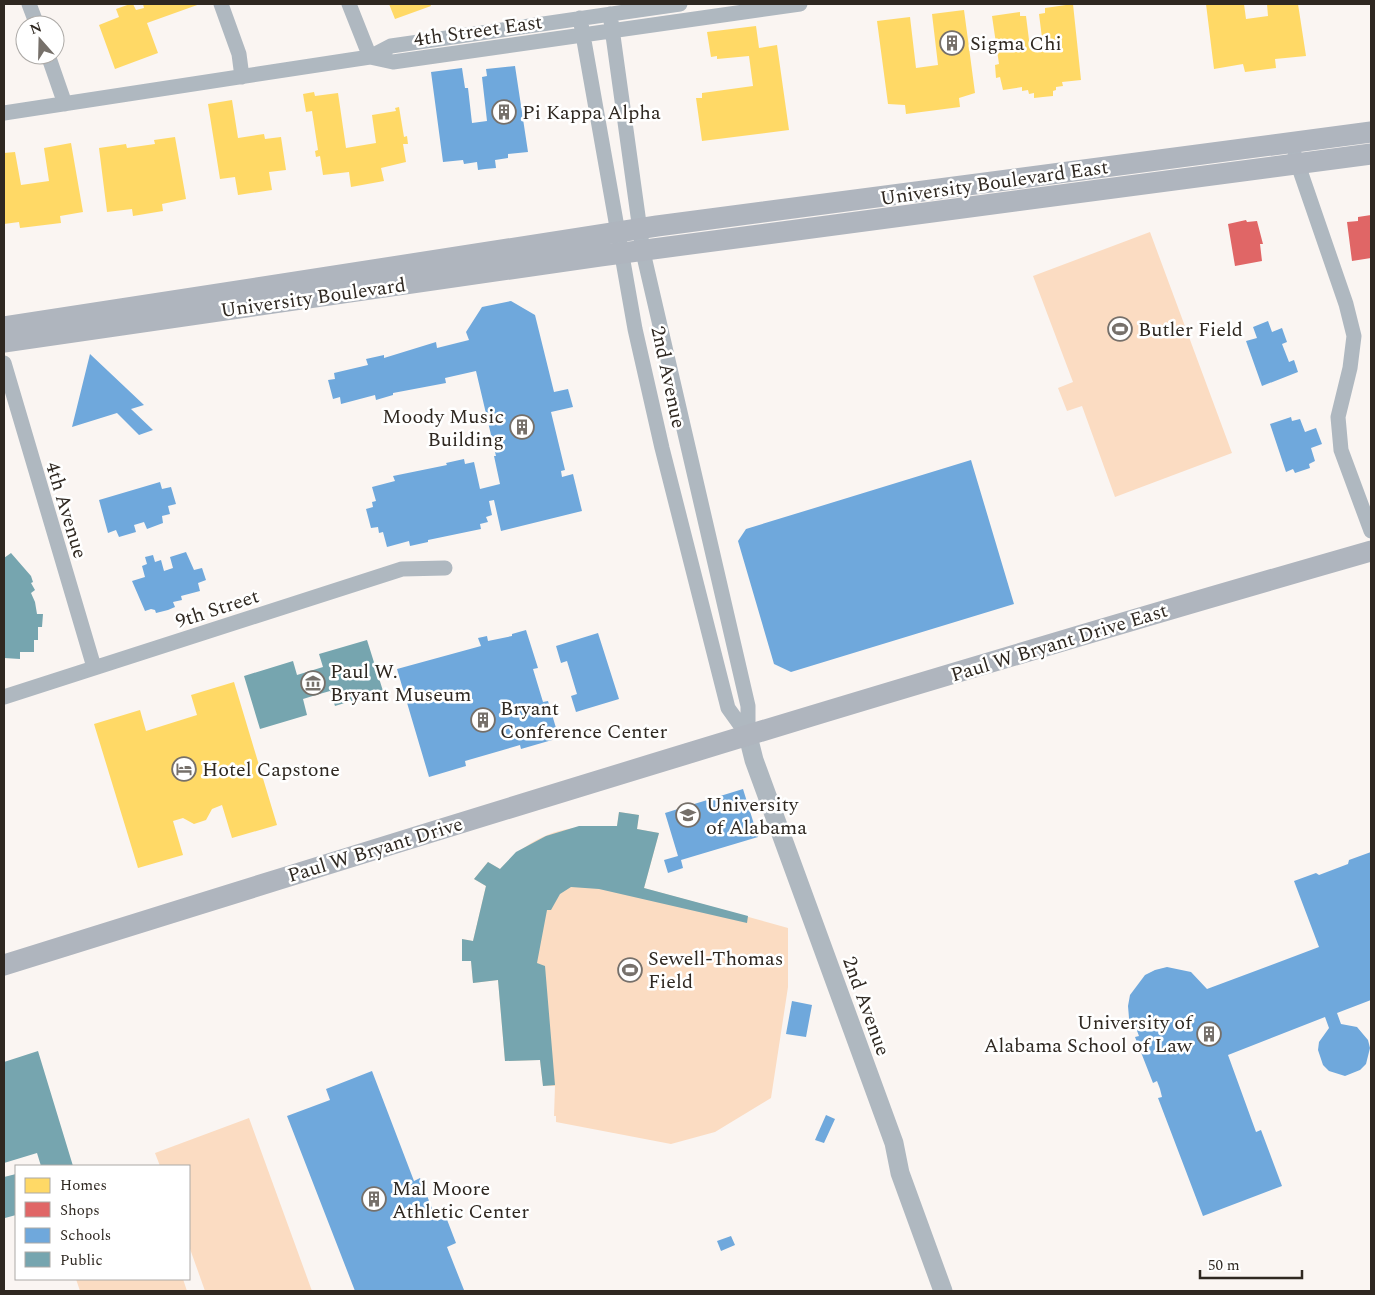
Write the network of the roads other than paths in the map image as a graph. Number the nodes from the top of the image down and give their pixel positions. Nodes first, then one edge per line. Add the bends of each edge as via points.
1 (221, 4) edge
2 (349, 4) edge
3 (680, 4) edge
4 (800, 4) edge
5 (610, 14) junction
6 (580, 18) junction
7 (613, 32) junction
8 (583, 36) junction
9 (370, 57) junction
10 (52, 65) edge
11 (242, 77) junction
12 (66, 104) junction
13 (4, 113) edge
14 (1371, 132) edge
15 (1291, 143) junction
16 (1371, 154) edge
17 (1298, 165) junction
18 (639, 229) junction
19 (617, 232) junction
20 (643, 252) junction
21 (622, 254) junction
22 (4, 327) edge
23 (4, 342) edge
24 (4, 363) edge
25 (1371, 531) edge
26 (1371, 550) edge
27 (445, 568) dead end
28 (94, 667) junction
29 (4, 696) edge
30 (748, 736) junction
31 (4, 965) edge
32 (943, 1291) edge

1 - 11 street via 239,54
2 - 9 street
3 - 5 street, 4th Street East
4 - 7 street, 4th Street East
5 - 6 street, 4th Street East
5 - 7 street, 2nd Avenue
6 - 8 street, 2nd Avenue
6 - 9 street, 4th Street East via 390,46
7 - 8 street, 4th Street East
7 - 18 street, 2nd Avenue
8 - 9 street, 4th Street East via 393,62
8 - 19 street, 2nd Avenue
9 - 11 street, 4th Street East
10 - 12 street
11 - 12 street, 4th Street East
12 - 13 street, 4th Street East
14 - 15 main road, University Boulevard East
15 - 17 street
15 - 18 main road, University Boulevard East
16 - 17 main road, University Boulevard East
17 - 20 main road, University Boulevard East
17 - 25 street via 1354,336 1338,417 1341,450
18 - 19 main road, University Boulevard East
18 - 20 street, 2nd Avenue
19 - 21 street, 2nd Avenue
19 - 22 main road, University Boulevard
20 - 21 main road, University Boulevard East
20 - 30 street, 2nd Avenue via 748,706
21 - 23 main road, University Boulevard
21 - 30 street, 2nd Avenue via 635,329 701,606 728,708
24 - 28 street, 4th Avenue
26 - 30 main road, Paul W Bryant Drive East
27 - 28 street, 9th Street via 402,569
28 - 29 street, 9th Street
30 - 31 main road, Paul W Bryant Drive via 388,844
30 - 32 street, 2nd Avenue via 894,1143 900,1173

